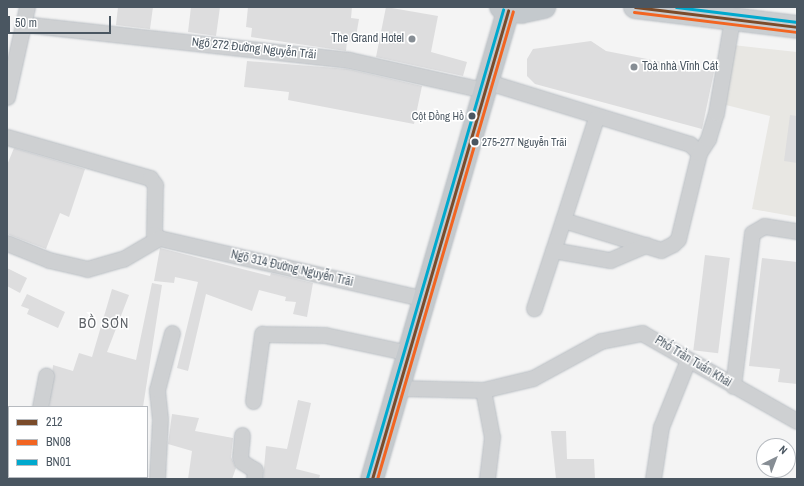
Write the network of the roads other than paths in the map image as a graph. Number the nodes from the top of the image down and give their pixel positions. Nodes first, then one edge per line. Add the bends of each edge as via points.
1 (27, 7) edge
2 (544, 7) edge
3 (635, 7) edge
4 (505, 8) edge
5 (732, 19) junction
6 (23, 24) junction
7 (797, 27) edge
8 (484, 85) junction
9 (7, 97) edge
10 (596, 118) junction
11 (7, 137) edge
12 (699, 153) junction
13 (563, 220) junction
14 (797, 231) edge
15 (160, 238) junction
16 (7, 244) edge
17 (646, 245) junction
18 (553, 250) junction
19 (425, 299) junction
20 (534, 308) dead end
21 (172, 333) dead end
22 (409, 354) junction
23 (688, 360) junction
24 (46, 376) dead end
25 (733, 386) junction
26 (400, 388) junction
27 (483, 390) junction
28 (253, 401) dead end
29 (40, 406) edge
30 (797, 422) edge
31 (242, 435) dead end
32 (157, 479) edge
33 (254, 479) edge
34 (372, 479) edge
35 (487, 479) edge
36 (653, 479) edge

1 - 6 street
2 - 4 highway via 525,12
3 - 5 main road
4 - 8 highway
5 - 7 main road
5 - 12 street via 716,113 708,139
6 - 8 street, Ngõ 272 Đường Nguyễn Trãi via 349,60
6 - 9 street
8 - 10 street, Ngõ 272 Đường Nguyễn Trãi
8 - 19 highway
10 - 12 street, Ngõ 272 Đường Nguyễn Trãi via 690,144
10 - 13 street
11 - 15 street via 150,178 155,185 154,234
12 - 17 street via 678,239 667,249
13 - 17 street
13 - 18 street
14 - 25 street via 764,226 752,233
15 - 16 street via 118,261 87,268 49,260
15 - 19 street, Ngõ 314 Đường Nguyễn Trãi
17 - 18 street via 610,260
18 - 20 street
19 - 22 highway
21 - 32 street via 157,390 160,419
22 - 26 highway
22 - 28 street via 325,335 262,334
23 - 25 street, Phố Trần Tuấn Khải
23 - 27 street, Phố Trần Tuấn Khải via 660,341 642,333 625,335 584,348 533,378
23 - 36 street via 668,404
24 - 29 street
25 - 30 street, Phố Trần Tuấn Khải
26 - 27 street, Phố Trần Tuấn Khải
26 - 34 highway
27 - 35 street via 492,437
31 - 33 street via 240,457 242,462 255,470

